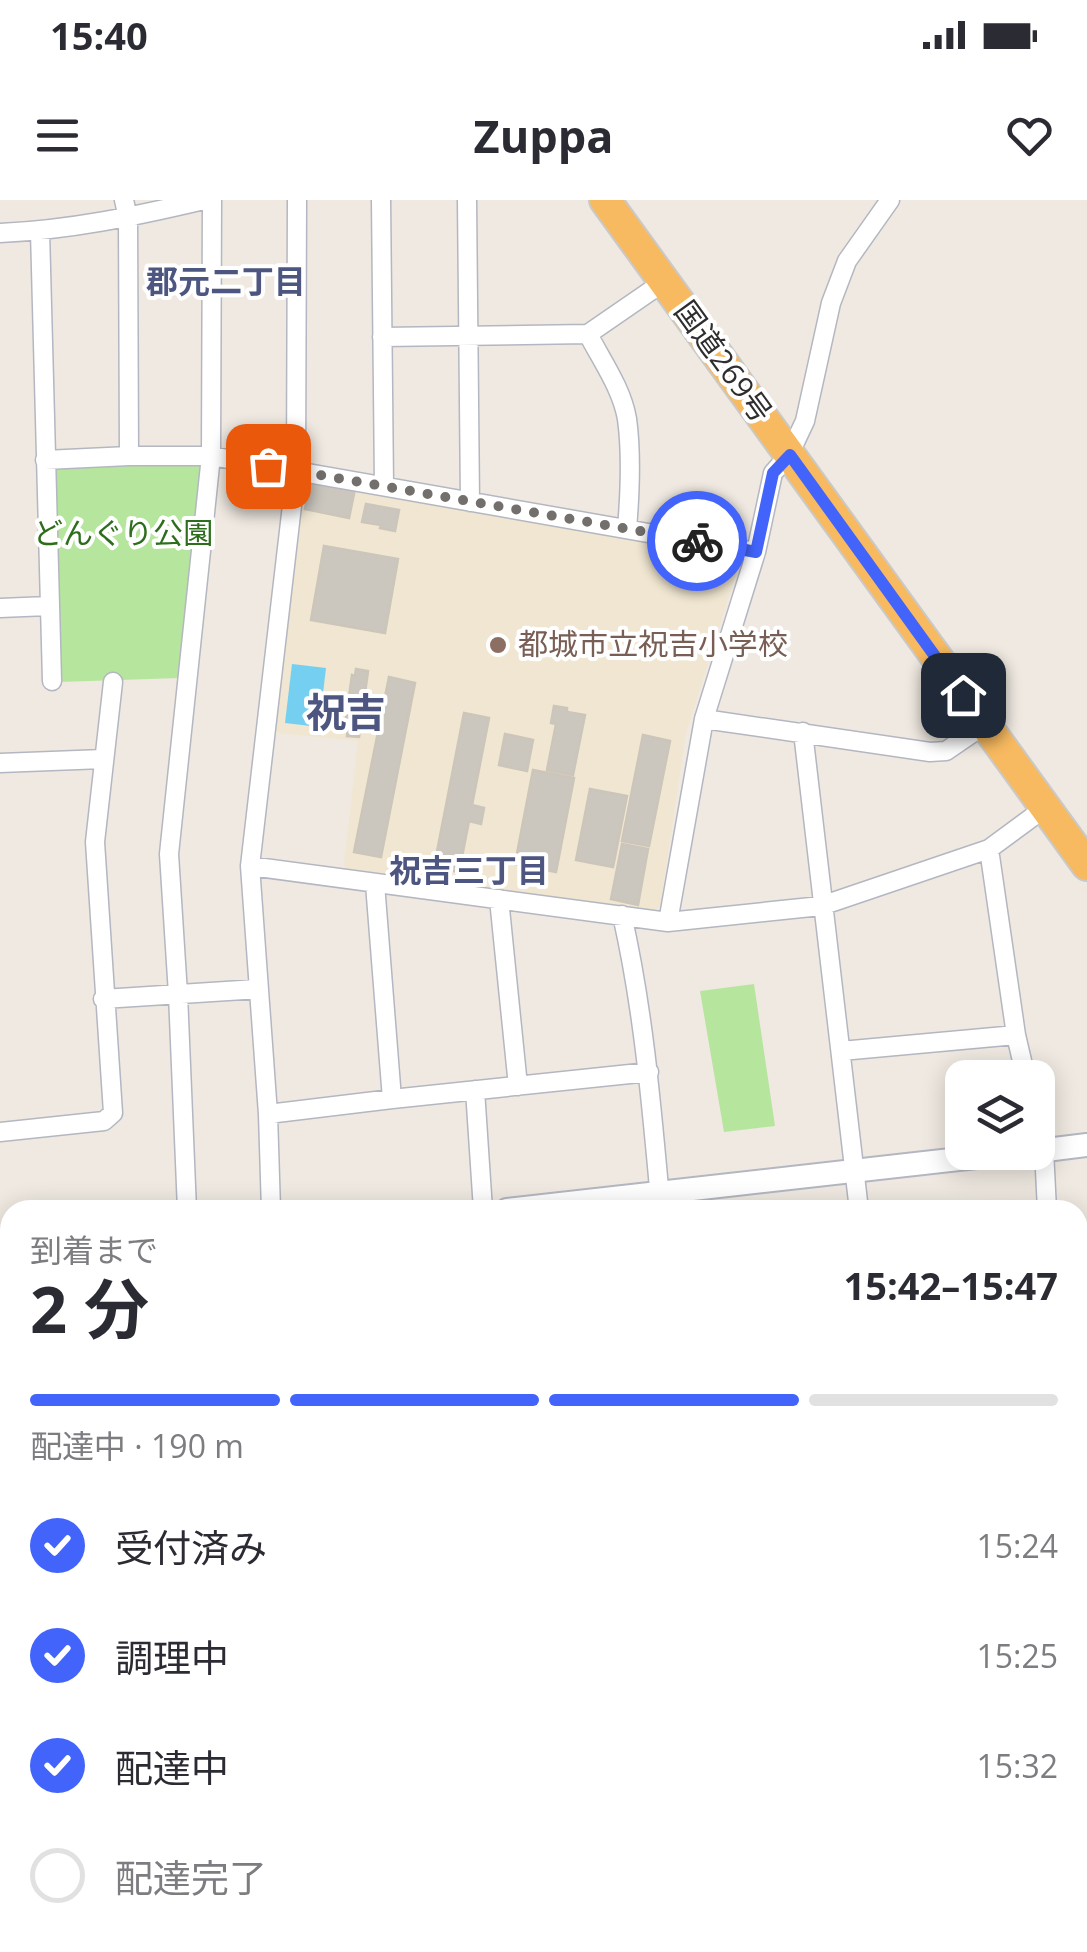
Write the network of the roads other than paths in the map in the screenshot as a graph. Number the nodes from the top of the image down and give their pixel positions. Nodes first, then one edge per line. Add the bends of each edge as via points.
1 (204, 200) edge
2 (212, 200) edge
3 (297, 200) edge
4 (380, 200) edge
5 (467, 200) edge
6 (605, 200) edge
7 (890, 200) edge
8 (126, 209) edge
9 (40, 231) junction
10 (0, 233) edge
11 (665, 281) junction
12 (588, 334) junction
13 (382, 337) junction
14 (468, 337) junction
15 (790, 455) junction
16 (128, 456) junction
17 (211, 456) junction
18 (45, 460) junction
19 (296, 470) junction
20 (384, 486) junction
21 (470, 502) junction
22 (627, 528) junction
23 (756, 552) junction
24 (48, 606) junction
25 (0, 608) edge
26 (52, 681) dead end
27 (113, 682) dead end
28 (704, 719) junction
29 (984, 725) junction
30 (803, 732) junction
31 (102, 759) junction
32 (0, 762) edge
33 (1046, 807) junction
34 (990, 850) junction
35 (1087, 865) edge
36 (250, 866) junction
37 (376, 884) junction
38 (499, 899) junction
39 (821, 906) junction
40 (622, 915) junction
41 (668, 922) junction
42 (258, 989) junction
43 (178, 994) junction
44 (104, 999) junction
45 (1016, 1035) junction
46 (841, 1051) junction
47 (1022, 1060) edge
48 (649, 1072) junction
49 (518, 1086) junction
50 (475, 1090) junction
51 (392, 1099) junction
52 (268, 1114) junction
53 (0, 1132) edge
54 (1087, 1145) edge
55 (1055, 1149) edge
56 (945, 1161) edge
57 (1038, 1170) edge
58 (854, 1171) junction
59 (187, 1200) edge
60 (271, 1200) edge
61 (483, 1200) edge
62 (660, 1200) edge
63 (673, 1200) edge
64 (857, 1200) edge
65 (1045, 1200) edge

1 - 8 street
2 - 17 street
3 - 19 street
4 - 13 street
5 - 14 street
6 - 11 highway, 国道269号
7 - 15 street via 847,261
8 - 9 street
8 - 16 street
9 - 10 street
9 - 18 street
11 - 12 street
11 - 15 highway, 国道269号
12 - 14 street
12 - 22 street via 626,418
13 - 14 street
13 - 20 street
14 - 21 street
15 - 23 street via 773,473
15 - 29 highway, 国道269号
16 - 17 street
16 - 18 street
17 - 19 street
17 - 43 street via 169,854
18 - 24 street
19 - 20 street
19 - 36 street
20 - 21 street
21 - 22 street
22 - 23 street
23 - 28 street
24 - 25 street
24 - 26 street
27 - 31 street
28 - 30 street
28 - 41 street
29 - 30 street via 946,751 930,752
29 - 33 highway, 国道269号
30 - 39 street
31 - 32 street
31 - 44 street via 95,842
33 - 34 street
33 - 35 highway, 国道269号
34 - 39 street
34 - 45 street
36 - 37 street
36 - 42 street
37 - 38 street
37 - 51 street
38 - 40 street
38 - 49 street
39 - 41 street
39 - 46 street
40 - 41 street
40 - 48 street
42 - 43 street
42 - 52 street
43 - 44 street
43 - 59 street
44 - 53 street via 112,1113 104,1121
45 - 46 street
45 - 47 street
46 - 58 street
48 - 49 street
48 - 62 street
49 - 50 street
50 - 51 street
50 - 61 street
51 - 52 street
52 - 60 street
54 - 55 street
56 - 58 street
57 - 65 street
58 - 63 street
58 - 64 street

